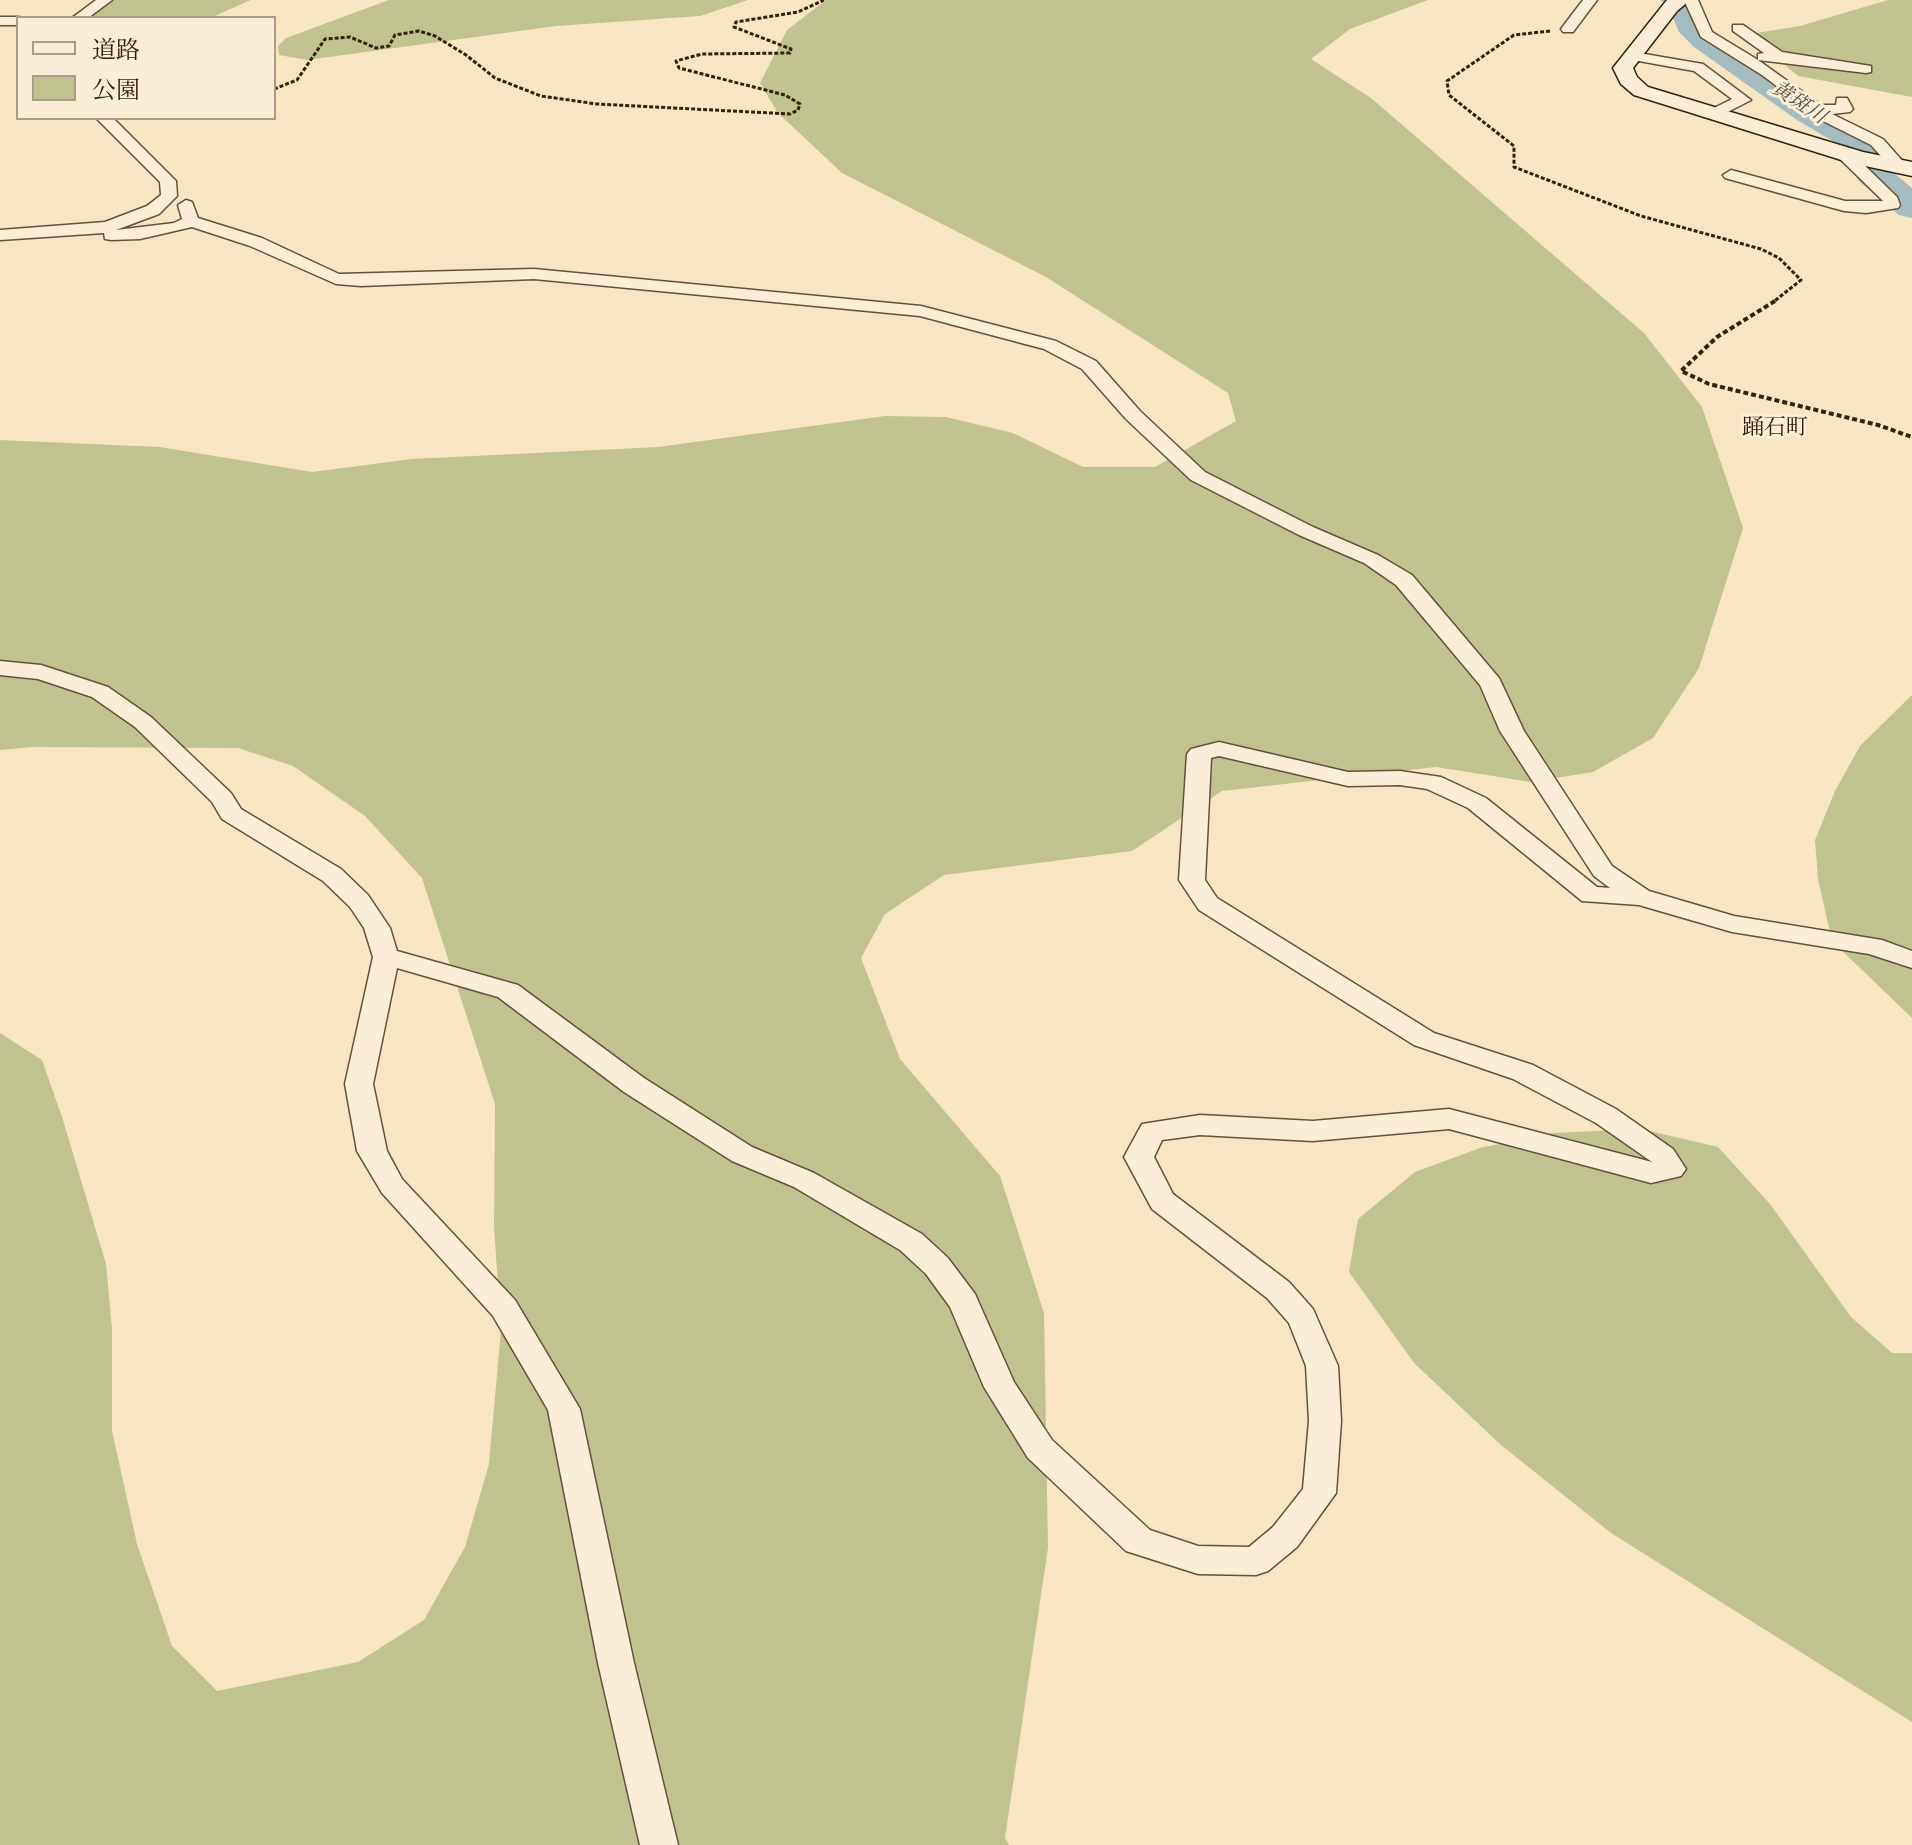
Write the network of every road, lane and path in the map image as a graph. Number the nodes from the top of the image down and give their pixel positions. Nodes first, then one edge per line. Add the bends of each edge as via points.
1 (105, 0) edge
2 (824, 0) edge
3 (1590, 0) edge
4 (1680, 0) edge
5 (1691, 0) edge
6 (82, 16) edge
7 (1738, 28) dead end
8 (1568, 29) joint
9 (1633, 56) junction
10 (1778, 56) junction
11 (1743, 57) junction
12 (1866, 69) dead end
13 (276, 88) edge
14 (1842, 101) dead end
15 (1818, 110) junction
16 (1713, 114) junction
17 (106, 120) edge
18 (1843, 153) junction
19 (1906, 169) edge
20 (1731, 175) dead end
21 (169, 196) junction
22 (191, 221) junction
23 (71, 232) junction
24 (0, 235) edge
25 (1912, 437) edge
26 (0, 668) edge
27 (1640, 897) junction
28 (386, 957) junction
29 (1912, 960) edge
30 (659, 1845) edge

1 - 6 street
2 - 13 path via 798,12 736,22 734,27 791,49 790,53 702,54 676,61 679,68 785,95 800,104 790,114 541,96 495,78 466,55 419,31 395,35 389,46 376,48 350,37 325,39 297,80
3 - 8 street
4 - 9 street
5 - 11 street via 1706,34
7 - 10 street
8 - 25 path via 1514,35 1447,81 1449,95 1514,146 1514,167 1641,216 1761,249 1801,280 1717,337 1681,371 1709,384
9 - 16 street via 1623,68 1641,91
9 - 16 street via 1698,67 1743,100
10 - 11 street
10 - 12 street
11 - 15 street
14 - 15 street via 1845,109
15 - 19 street via 1877,142
16 - 18 street
17 - 21 street via 168,181
18 - 19 street
18 - 20 street via 1892,205 1844,206
21 - 22 street via 187,205
21 - 23 street via 132,220
22 - 23 street via 140,234
22 - 27 street via 256,242 336,279 550,276 921,311 1050,345 1089,365 1198,476 1404,580 1491,683 1512,731 1603,871
23 - 24 street
26 - 28 street via 41,672 100,692 143,722 222,798 231,814 332,875 359,901
27 - 28 street via 1591,895 1477,803 1432,782 1348,779 1219,749 1199,754 1192,880 1208,904 1424,1039 1523,1072 1606,1116 1663,1156 1671,1169 1651,1173 1449,1119 1313,1131 1200,1125 1152,1131 1139,1157 1162,1201 1278,1290 1302,1317 1322,1366 1325,1421 1319,1493 1285,1537 1256,1561 1198,1560 1138,1541 1040,1449 1000,1387 964,1302 911,1242 804,1180 742,1154 634,1085 508,991
27 - 29 street via 1732,924 1873,946
28 - 30 street via 359,1084 372,1151 392,1186 504,1308 564,1409

